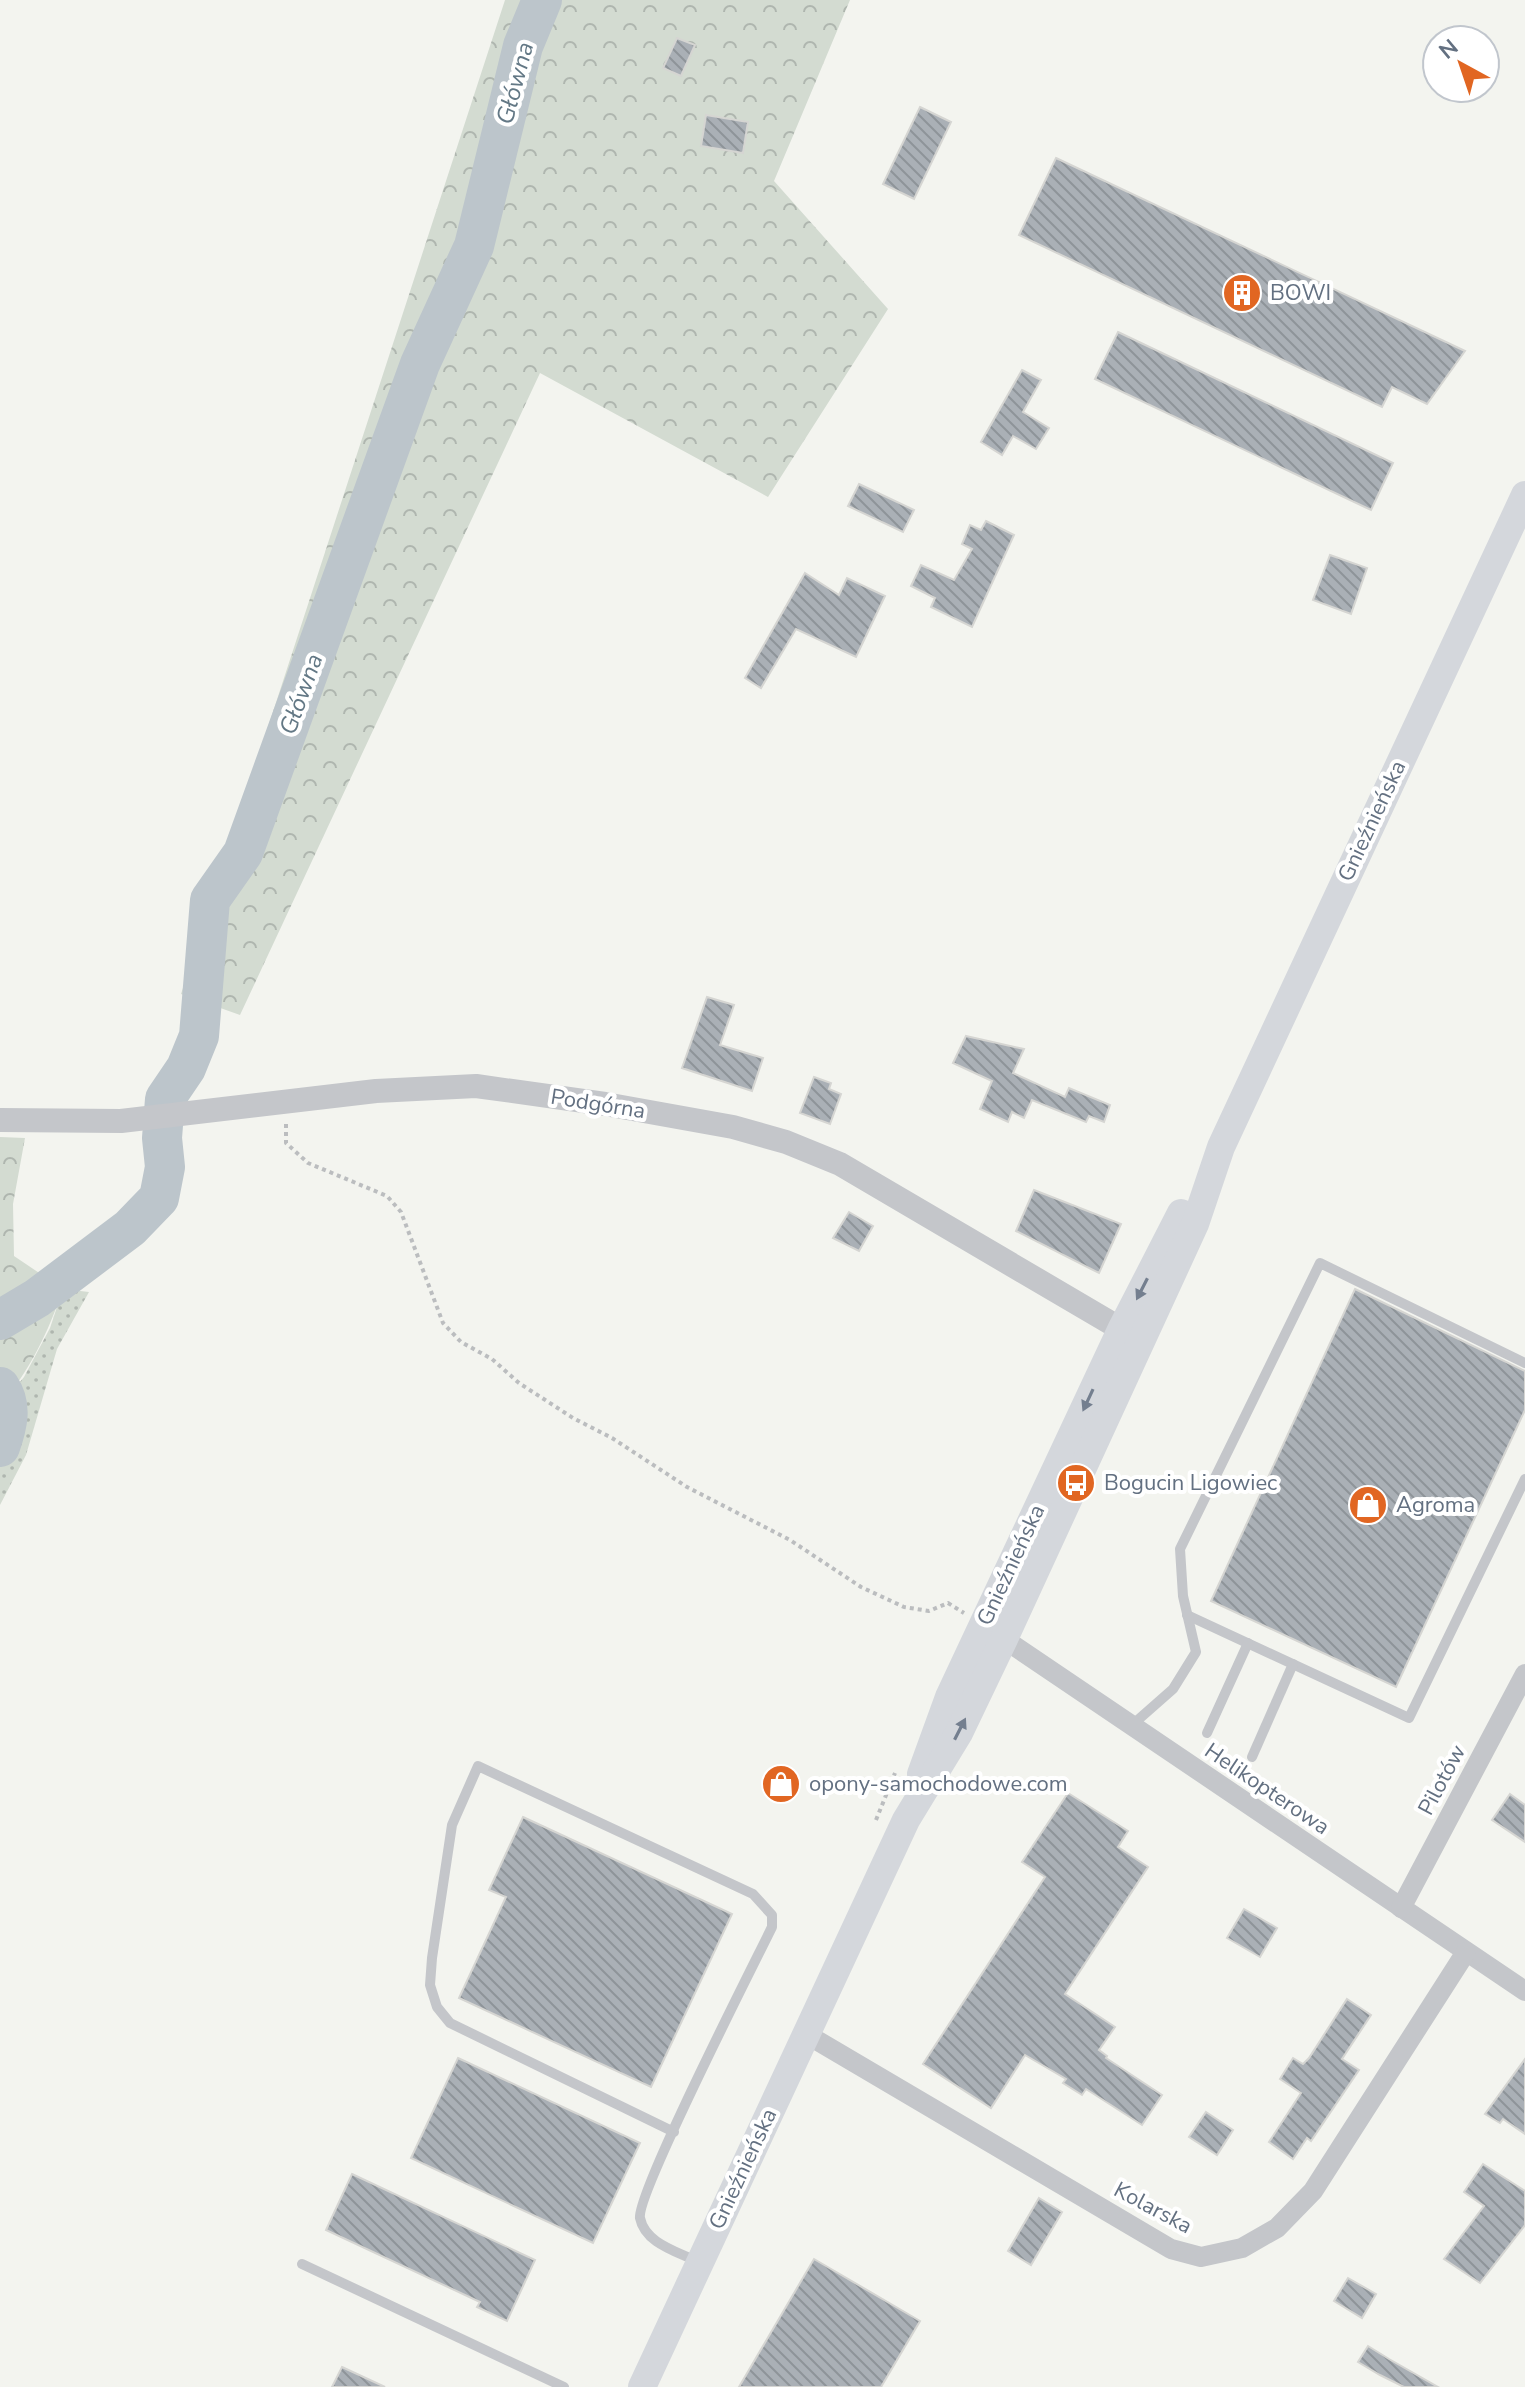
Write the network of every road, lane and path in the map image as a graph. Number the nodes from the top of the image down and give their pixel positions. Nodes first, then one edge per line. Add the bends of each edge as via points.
1 (1524, 502) edge
2 (285, 1100) junction
3 (0, 1120) edge
4 (1132, 1335) junction
5 (1525, 1363) edge
6 (1525, 1479) edge
7 (1187, 1615) junction
8 (994, 1632) junction
9 (1248, 1643) junction
10 (1293, 1664) junction
11 (1525, 1674) edge
12 (1131, 1726) junction
13 (1207, 1733) dead end
14 (1252, 1757) dead end
15 (898, 1765) dead end
16 (875, 1821) dead end
17 (1401, 1908) junction
18 (1466, 1952) junction
19 (1525, 1991) edge
20 (806, 2034) junction
21 (674, 2132) junction
22 (700, 2262) junction
23 (302, 2264) dead end
24 (564, 2387) edge
25 (642, 2387) edge

1 - 4 main road, Gnieźnieńska via 1221,1147 1195,1224
2 - 3 street, Podgórna via 121,1121
2 - 4 street, Podgórna via 476,1086 733,1127 840,1164
2 - 8 path via 286,1143 308,1163 387,1196 401,1212 438,1312 461,1342 573,1418 687,1487 790,1540 861,1587 904,1607 929,1611 948,1603
4 - 8 main road, Gnieźnieńska
5 - 7 lane via 1320,1263 1180,1549
6 - 10 lane via 1409,1718
7 - 9 lane
7 - 12 lane via 1196,1652 1173,1689
8 - 12 street, Helikopterowa
8 - 20 main road, Gnieźnieńska via 937,1728 906,1820
9 - 10 lane
9 - 13 lane
10 - 14 lane
11 - 17 street, Pilotów
12 - 17 street, Helikopterowa
15 - 16 path
17 - 18 street, Helikopterowa
18 - 19 street, Helikopterowa
18 - 20 street, Kolarska via 1313,2191 1277,2228 1242,2248 1201,2257 1171,2249
20 - 22 main road, Gnieźnieńska
21 - 21 lane via 450,2023 437,2007 430,1985 432,1958 452,1825 478,1766 753,1894 772,1915 772,1927
21 - 22 lane via 641,2202 640,2218 655,2241
22 - 25 main road, Gnieźnieńska
23 - 24 lane

